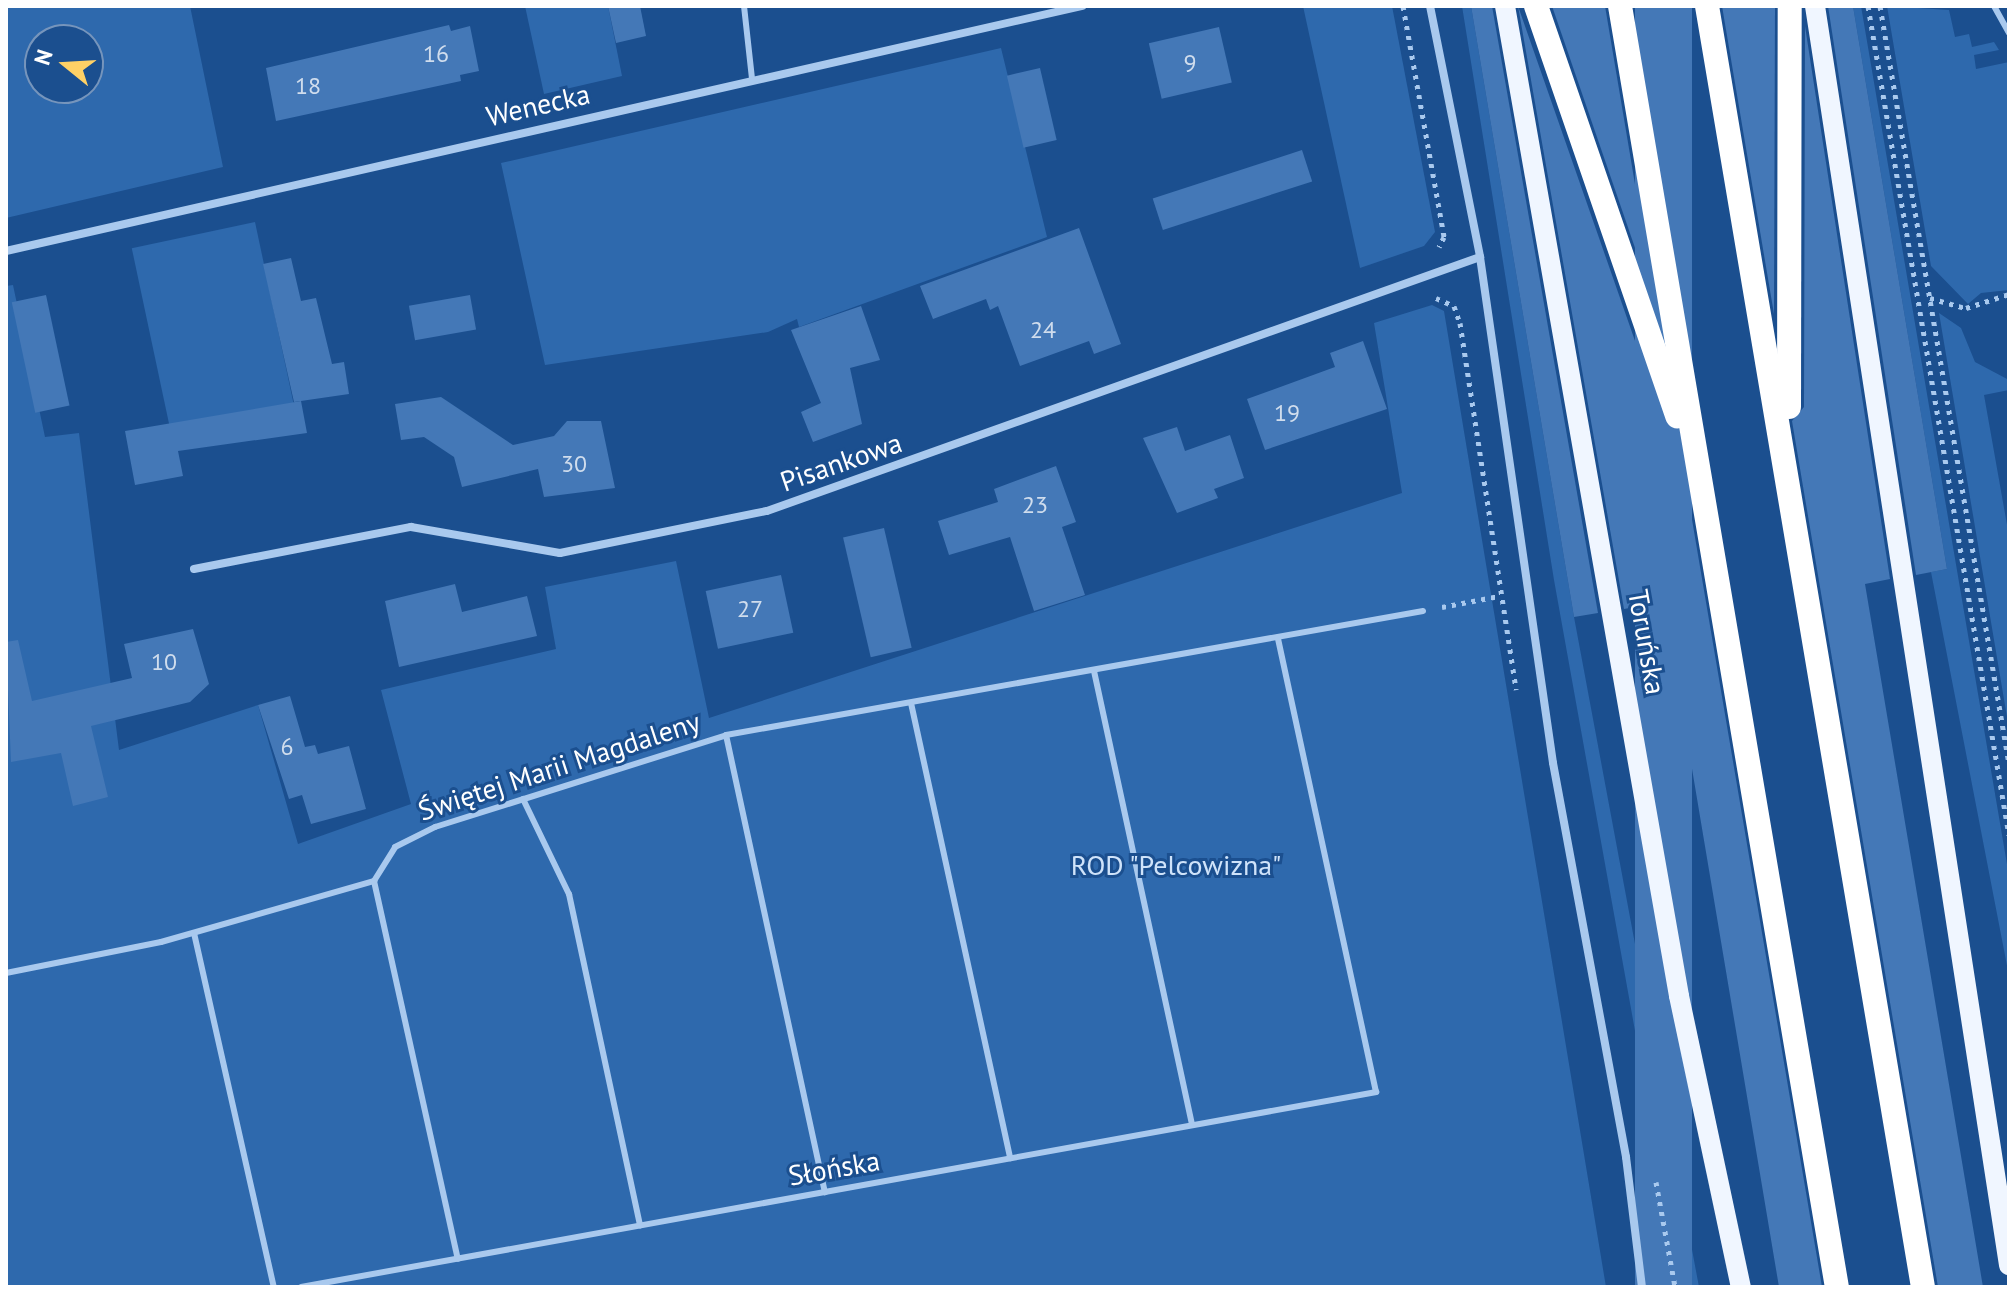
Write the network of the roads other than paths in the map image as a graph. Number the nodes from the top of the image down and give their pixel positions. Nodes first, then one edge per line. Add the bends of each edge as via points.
1 (744, 6) edge
2 (1082, 6) edge
3 (1430, 6) edge
4 (1505, 6) edge
5 (1536, 6) edge
6 (1620, 6) edge
7 (1707, 6) edge
8 (1790, 6) edge
9 (1815, 6) edge
10 (1994, 6) edge
11 (2009, 33) edge
12 (752, 78) junction
13 (6, 251) edge
14 (1480, 257) junction
15 (194, 569) dead end
16 (1803, 573) junction
17 (1720, 592) junction
18 (1423, 611) dead end
19 (1278, 637) junction
20 (1094, 671) junction
21 (911, 703) junction
22 (726, 735) junction
23 (523, 799) junction
24 (374, 881) junction
25 (194, 933) junction
26 (6, 973) edge
27 (1192, 1125) junction
28 (1010, 1158) junction
29 (825, 1192) junction
30 (640, 1225) junction
31 (458, 1259) junction
32 (2009, 1265) edge
33 (274, 1287) edge
34 (301, 1287) edge
35 (1642, 1287) edge
36 (1741, 1287) edge
37 (1837, 1287) edge
38 (1923, 1287) edge

1 - 12 lane
2 - 12 street, Wenecka
3 - 14 street
4 - 36 main road, Toruńska via 1679,996
5 - 17 highway via 1660,361
6 - 17 highway
7 - 16 highway
8 - 16 highway via 1787,384
9 - 32 main road
10 - 11 lane
12 - 13 street, Wenecka
14 - 15 street, Pisankowa via 767,511 560,553 411,527
14 - 35 street via 1528,591 1626,1157
16 - 38 highway
17 - 37 highway
18 - 19 lane, Świętej Marii Magdaleny
19 - 20 lane, Świętej Marii Magdaleny
19 - 27 lane, Słońska via 1376,1092
20 - 21 lane, Świętej Marii Magdaleny
20 - 27 lane
21 - 22 lane, Świętej Marii Magdaleny
21 - 28 lane
22 - 23 lane, Świętej Marii Magdaleny
22 - 29 lane
23 - 24 lane, Świętej Marii Magdaleny via 413,837 395,847
23 - 30 lane via 569,894
24 - 25 lane
24 - 31 lane
25 - 26 lane
25 - 33 lane
27 - 28 lane, Słońska
28 - 29 lane, Słońska
29 - 30 lane, Słońska
30 - 31 lane, Słońska
31 - 34 lane, Słońska

